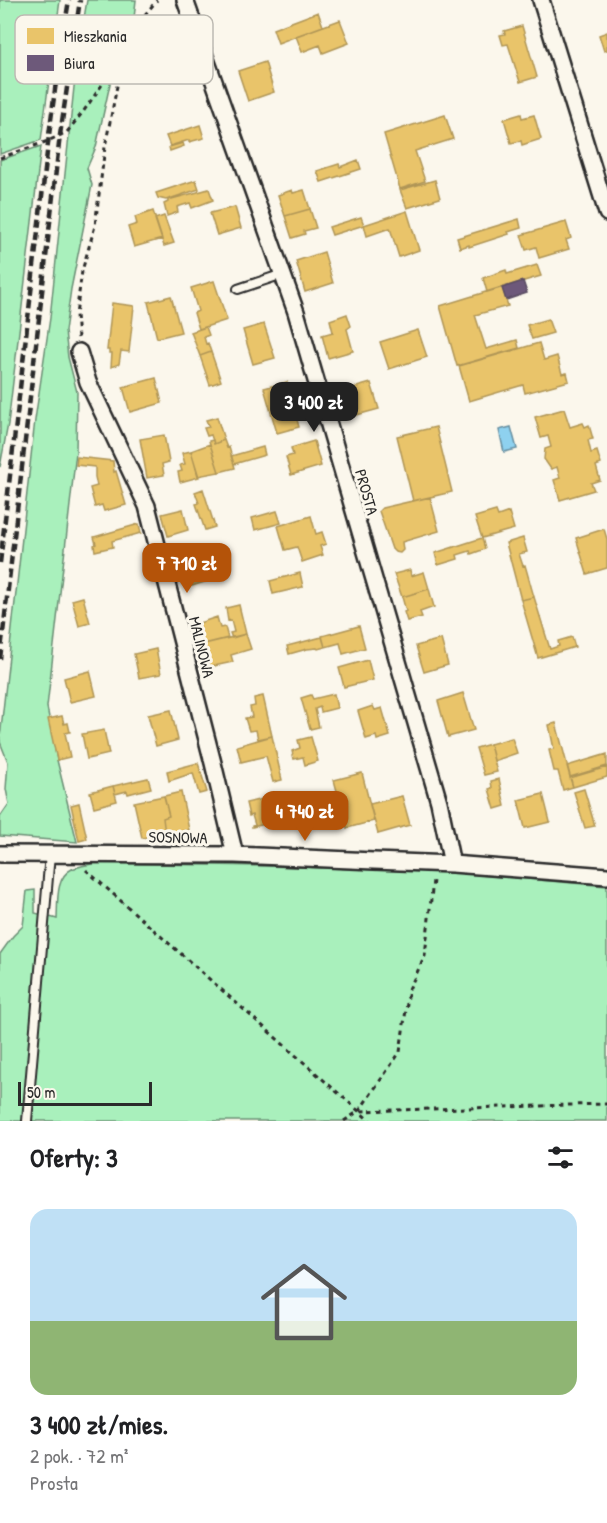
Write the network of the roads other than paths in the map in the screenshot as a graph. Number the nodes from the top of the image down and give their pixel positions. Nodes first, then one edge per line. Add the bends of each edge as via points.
1 (185, 0) edge
2 (541, 0) edge
3 (190, 15) edge
4 (213, 78) edge
5 (607, 213) edge
6 (283, 274) junction
7 (238, 289) dead end
8 (79, 352) road end
9 (0, 854) edge
10 (50, 854) junction
11 (235, 855) junction
12 (452, 864) junction
13 (607, 876) edge
14 (27, 1121) edge

1 - 3 street, PROSTA
2 - 5 street
4 - 6 street, PROSTA
6 - 7 lane
6 - 12 street, PROSTA via 439,802
8 - 11 street, MALINOWA via 88,382 147,506
9 - 10 street, SOSNOWA
10 - 11 street, SOSNOWA
10 - 14 lane
11 - 12 street, SOSNOWA
12 - 13 street, SOSNOWA

